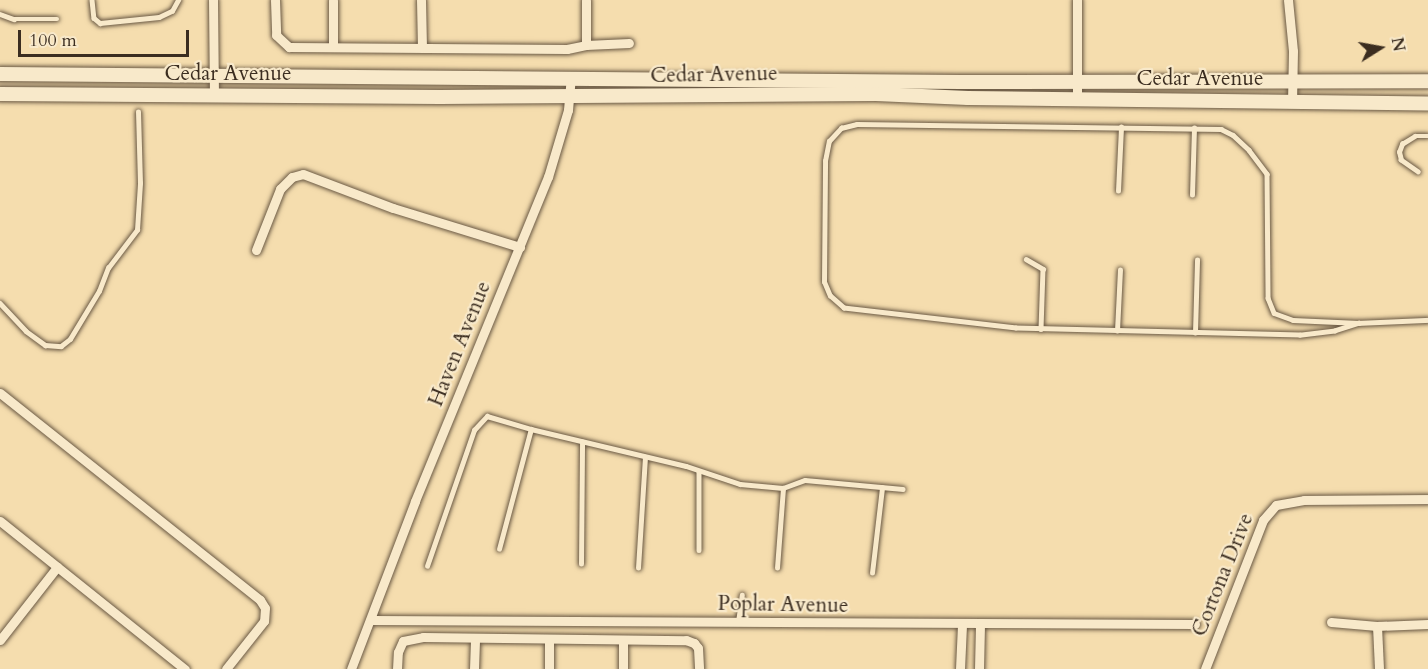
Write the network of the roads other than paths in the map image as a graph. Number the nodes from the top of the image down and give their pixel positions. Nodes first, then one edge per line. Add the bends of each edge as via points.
1 (92, 0) edge
2 (178, 0) edge
3 (213, 0) edge
4 (274, 0) edge
5 (333, 0) edge
6 (422, 0) edge
7 (586, 0) edge
8 (1077, 0) edge
9 (1288, 0) edge
10 (0, 14) edge
11 (57, 19) dead end
12 (629, 43) dead end
13 (586, 45) junction
14 (333, 47) junction
15 (422, 48) junction
16 (0, 74) edge
17 (213, 77) junction
18 (571, 78) junction
19 (1428, 81) edge
20 (1077, 82) junction
21 (1293, 82) junction
22 (795, 88) junction
23 (0, 94) edge
24 (214, 95) junction
25 (571, 97) junction
26 (1077, 99) junction
27 (1292, 101) junction
28 (1428, 104) edge
29 (138, 112) dead end
30 (1121, 127) junction
31 (1194, 128) junction
32 (1428, 136) edge
33 (1418, 172) dead end
34 (1118, 191) dead end
35 (1192, 195) dead end
36 (520, 247) junction
37 (256, 250) dead end
38 (1026, 259) dead end
39 (1197, 260) dead end
40 (1120, 270) dead end
41 (0, 303) edge
42 (1428, 320) edge
43 (1359, 323) junction
44 (1041, 329) junction
45 (1117, 331) junction
46 (1195, 333) junction
47 (0, 393) edge
48 (531, 429) junction
49 (582, 442) junction
50 (645, 457) junction
51 (699, 471) junction
52 (783, 488) junction
53 (882, 488) junction
54 (903, 489) dead end
55 (1428, 500) edge
56 (0, 521) edge
57 (499, 549) dead end
58 (699, 550) dead end
59 (581, 564) dead end
60 (427, 566) dead end
61 (57, 567) junction
62 (638, 568) dead end
63 (777, 568) dead end
64 (872, 573) dead end
65 (742, 595) dead end
66 (370, 620) junction
67 (1331, 622) dead end
68 (738, 623) junction
69 (1195, 624) dead end
70 (1428, 624) edge
71 (962, 625) junction
72 (980, 625) junction
73 (1377, 626) junction
74 (475, 639) junction
75 (549, 639) junction
76 (0, 640) edge
77 (623, 640) junction
78 (185, 669) edge
79 (226, 669) edge
80 (351, 669) edge
81 (397, 669) edge
82 (474, 669) edge
83 (549, 669) edge
84 (623, 669) edge
85 (699, 669) edge
86 (960, 669) edge
87 (979, 669) edge
88 (1205, 669) edge
89 (1380, 669) edge

1 - 2 lane via 94,18 100,23 159,17 172,11
3 - 17 street
4 - 14 street via 275,31 282,43 289,47
5 - 14 street
6 - 15 street
7 - 13 street
8 - 20 street
9 - 21 street
10 - 11 lane via 14,20
12 - 13 street
13 - 15 street via 567,49
14 - 15 street
16 - 17 main road, Cedar Avenue
17 - 18 main road, Cedar Avenue
17 - 24 street
18 - 22 main road, Cedar Avenue
18 - 25 street, Haven Avenue
19 - 21 main road, Cedar Avenue
20 - 21 main road, Cedar Avenue
20 - 22 main road, Cedar Avenue
20 - 26 street
21 - 27 street
22 - 25 main road, Cedar Avenue
22 - 26 main road, Cedar Avenue via 968,98
23 - 24 main road, Cedar Avenue
24 - 25 main road, Cedar Avenue
25 - 36 street, Haven Avenue via 558,149
26 - 27 main road, Cedar Avenue
27 - 28 main road, Cedar Avenue
29 - 41 lane via 137,231 108,268 70,339 61,346 45,345 26,332
30 - 31 lane
30 - 34 lane
30 - 44 lane via 854,124 838,130 829,141 825,161 825,282 832,299 851,309 928,316 962,324
31 - 35 lane
31 - 43 lane via 1221,129 1233,135 1267,174 1268,298 1274,313 1293,320
32 - 33 lane via 1415,136 1402,144 1399,152 1401,160
36 - 37 street via 393,208 303,174 292,177 280,189
36 - 66 street, Haven Avenue via 418,492
38 - 44 lane via 1043,269
39 - 46 lane
40 - 45 lane
42 - 43 lane
43 - 46 lane via 1317,334
44 - 45 lane
45 - 46 lane
47 - 79 street via 260,600 266,608 264,621
48 - 49 lane
48 - 57 lane
48 - 60 lane via 492,416 478,424
49 - 50 lane
49 - 59 lane
50 - 51 lane
50 - 62 lane
51 - 52 lane via 740,484
51 - 58 lane
52 - 53 lane via 805,480
52 - 63 lane
53 - 54 lane
53 - 64 lane
55 - 88 street, Cortona Drive via 1304,500 1276,505 1263,520
56 - 61 street
61 - 76 street
61 - 78 street
65 - 68 lane
66 - 68 street, Poplar Avenue
66 - 80 street, Haven Avenue
67 - 73 street
68 - 71 street, Poplar Avenue
69 - 72 street, Poplar Avenue
70 - 73 street
71 - 72 street, Poplar Avenue
71 - 86 street
72 - 87 street
73 - 89 street
74 - 75 street
74 - 81 street via 406,639 399,646
74 - 82 street
75 - 77 street
75 - 83 street
77 - 84 street
77 - 85 street via 690,641 698,648

